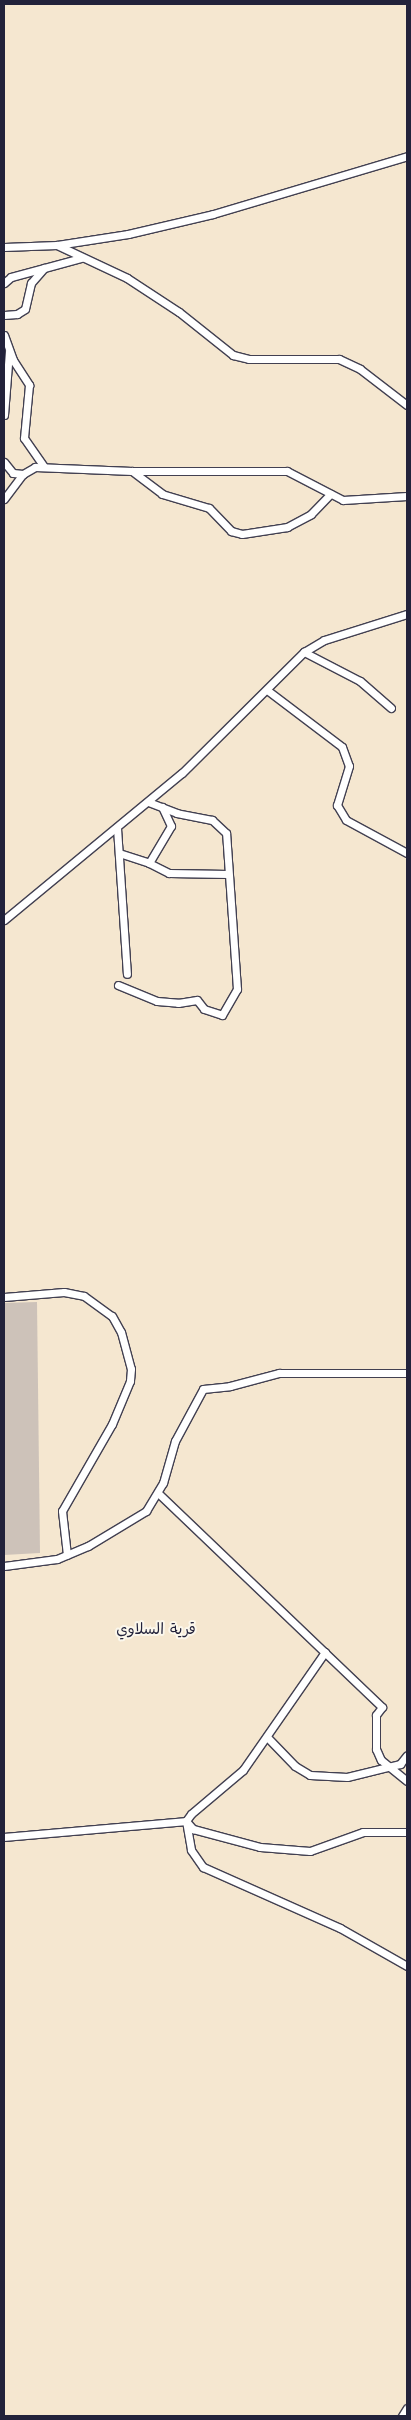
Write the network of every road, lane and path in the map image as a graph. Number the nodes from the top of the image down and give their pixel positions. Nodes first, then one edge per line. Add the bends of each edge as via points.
1 (407, 156) edge
2 (57, 245) junction
3 (4, 247) edge
4 (81, 258) junction
5 (44, 268) junction
6 (4, 283) edge
7 (4, 315) edge
8 (4, 334) edge
9 (9, 348) junction
10 (407, 405) edge
11 (4, 415) edge
12 (4, 462) edge
13 (44, 467) junction
14 (132, 472) junction
15 (23, 474) junction
16 (330, 494) junction
17 (407, 496) edge
18 (4, 499) edge
19 (407, 614) edge
20 (304, 652) junction
21 (266, 690) junction
22 (391, 708) dead end
23 (149, 802) junction
24 (162, 807) junction
25 (117, 828) junction
26 (119, 853) junction
27 (407, 853) edge
28 (149, 863) junction
29 (228, 874) junction
30 (4, 920) edge
31 (127, 974) dead end
32 (118, 985) dead end
33 (4, 1297) edge
34 (405, 1373) dead end
35 (158, 1493) junction
36 (67, 1555) junction
37 (4, 1566) edge
38 (325, 1652) junction
39 (267, 1737) junction
40 (407, 1755) edge
41 (389, 1766) junction
42 (407, 1781) edge
43 (186, 1821) junction
44 (407, 1832) edge
45 (4, 1837) edge
46 (407, 1966) edge
47 (407, 2408) edge
48 (402, 2416) edge

1 - 2 street via 214,214 128,234
2 - 3 street
2 - 4 street
4 - 5 street
4 - 10 street via 127,278 179,312 233,355 249,359 339,359 360,369
5 - 6 street via 11,277
5 - 7 street via 31,283 25,309 17,314
8 - 9 street
9 - 11 street
9 - 13 street via 29,385 24,438
12 - 15 street via 13,473
13 - 14 street
13 - 15 street via 34,467
14 - 16 street via 287,471
14 - 16 street via 162,494 209,508 231,531 242,534 287,527 311,514
15 - 18 street
16 - 17 street via 343,500
19 - 20 street via 324,640
20 - 21 street
20 - 22 street via 360,681
21 - 23 street
21 - 27 street via 342,747 349,766 337,805 346,820
23 - 24 street
23 - 25 street
24 - 28 street via 171,826
24 - 29 street via 212,820 223,827
25 - 26 street
25 - 30 street
26 - 28 street
26 - 31 street
28 - 29 street via 169,873
29 - 32 street via 237,989 222,1015 204,1009 197,1000 178,1003 157,1001
33 - 36 street via 64,1292 84,1296 112,1316 121,1332 131,1369 130,1381 112,1424 62,1511
34 - 35 street via 279,1373 230,1386 203,1389 175,1441
35 - 36 street via 146,1511
35 - 38 street
36 - 37 street
38 - 39 street
38 - 41 street via 382,1706 376,1715 376,1749 381,1760
39 - 41 street via 296,1766 310,1775 346,1777
39 - 43 street via 243,1770 197,1807
40 - 41 street via 400,1764
41 - 42 street
43 - 44 street via 193,1829 260,1847 310,1851 363,1832
43 - 45 street
43 - 46 street via 191,1850 203,1867 340,1928
47 - 48 street

